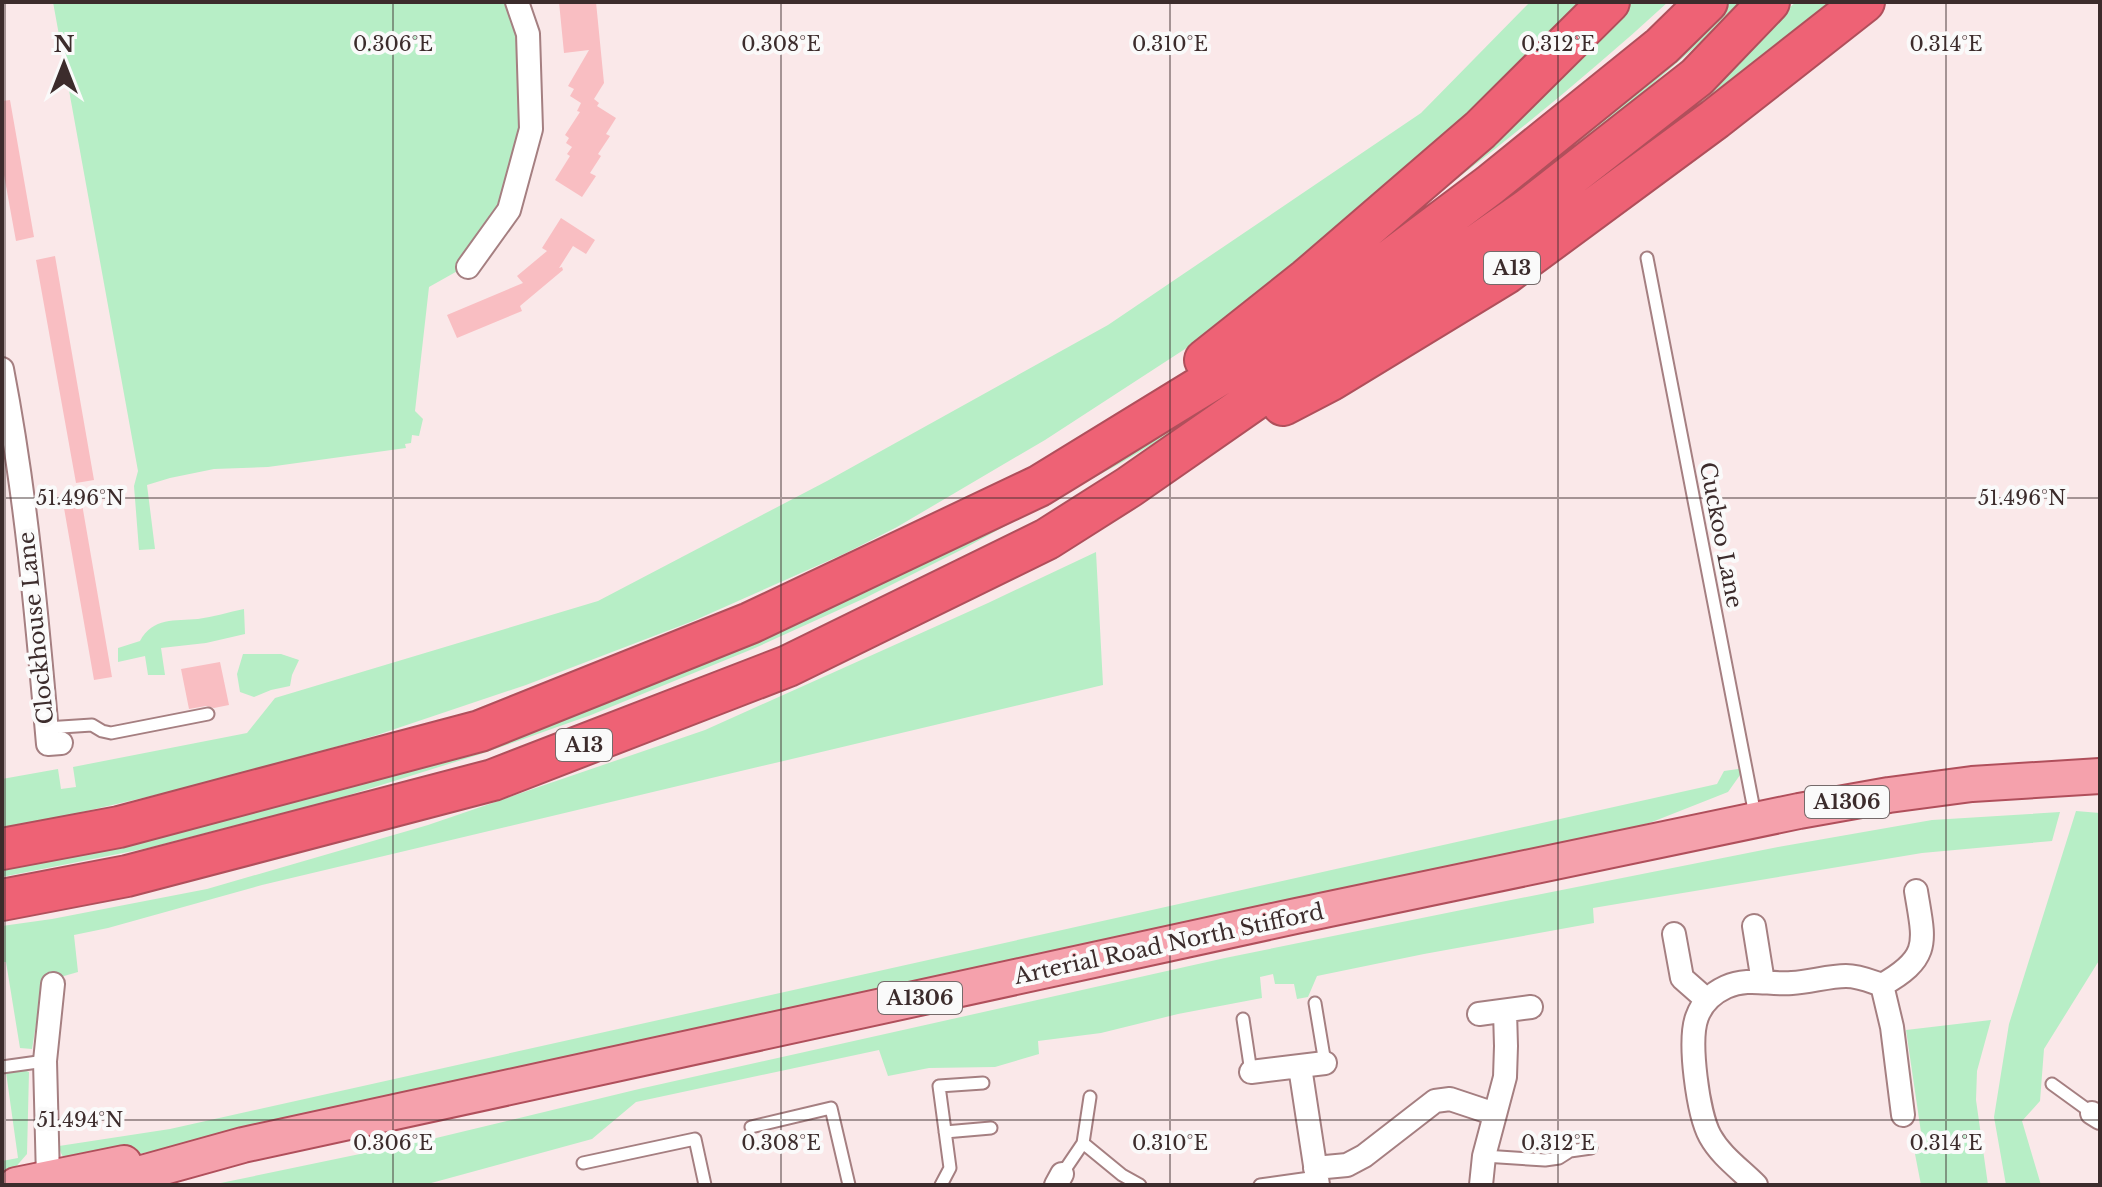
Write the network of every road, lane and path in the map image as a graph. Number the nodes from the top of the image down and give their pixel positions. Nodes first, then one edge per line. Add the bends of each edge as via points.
1 (517, 2) edge
2 (1609, 2) edge
3 (1707, 2) edge
4 (1769, 2) edge
5 (1864, 2) edge
6 (1647, 258) dead end
7 (468, 267) dead end
8 (2, 369) edge
9 (7, 424) edge
10 (11, 477) edge
11 (1039, 486) junction
12 (1129, 487) junction
13 (208, 714) dead end
14 (51, 744) joint
15 (2100, 776) edge
16 (1756, 820) junction
17 (2, 849) edge
18 (1916, 891) dead end
19 (2, 900) edge
20 (1754, 926) dead end
21 (1674, 934) dead end
22 (1763, 982) junction
23 (53, 984) dead end
24 (1882, 985) junction
25 (1707, 1000) junction
26 (1315, 1003) dead end
27 (1531, 1007) dead end
28 (1505, 1011) junction
29 (1479, 1014) dead end
30 (1243, 1019) dead end
31 (45, 1061) junction
32 (1325, 1063) joint
33 (2, 1067) edge
34 (1300, 1067) junction
35 (1251, 1072) joint
36 (983, 1083) dead end
37 (2052, 1084) dead end
38 (1090, 1097) dead end
39 (1495, 1114) junction
40 (1903, 1115) dead end
41 (2096, 1116) edge
42 (751, 1127) dead end
43 (991, 1128) dead end
44 (945, 1132) junction
45 (1083, 1143) junction
46 (243, 1145) junction
47 (1591, 1148) dead end
48 (1484, 1156) junction
49 (583, 1163) dead end
50 (1317, 1177) edge
51 (1059, 1180) edge
52 (32, 1182) edge
53 (99, 1185) edge
54 (705, 1185) edge
55 (849, 1185) edge
56 (941, 1185) edge
57 (1140, 1185) edge
58 (1260, 1185) edge
59 (1481, 1185) edge
60 (1756, 1185) edge

1 - 7 street via 528,34 531,129 509,210
2 - 11 highway, A13 via 1480,130 1307,279
3 - 11 highway, A13 via 1662,46 1490,185 1313,318
4 - 12 highway, A13 via 1697,77 1527,210
5 - 12 highway, A13 via 1505,274 1331,380
6 - 16 lane, Cuckoo Lane
8 - 9 street, Clockhouse Lane
9 - 10 street, Clockhouse Lane
10 - 14 street, Clockhouse Lane via 36,608
11 - 17 highway, A13 via 750,623 480,731 119,827
12 - 19 highway, A13 via 1047,539 788,666 493,780 127,876
13 - 14 lane via 111,733 92,725
15 - 16 main road, Arterial Road North Stifford / A1306 via 1972,784
16 - 46 main road, Arterial Road North Stifford / A1306
18 - 24 street via 1924,939 1914,960
20 - 22 street
21 - 25 street via 1682,978
22 - 24 street via 1846,976
22 - 25 street via 1740,982
23 - 31 street
24 - 40 street
25 - 60 street via 1692,1038 1701,1112 1718,1150
26 - 32 lane
27 - 28 street
28 - 29 street
28 - 39 street via 1505,1077
30 - 35 lane
31 - 33 lane
31 - 52 street
32 - 34 street
34 - 35 street
34 - 50 street
36 - 44 lane via 939,1086
37 - 41 lane
38 - 45 lane
39 - 48 street
39 - 50 street via 1450,1099 1435,1101 1364,1156
42 - 55 lane via 831,1108
43 - 44 lane
44 - 56 lane via 950,1168
45 - 51 lane
45 - 57 lane
46 - 52 main road, Arterial Road North Stifford / A1306
46 - 53 main road, Arterial Road North Stifford / A1306
47 - 48 lane via 1545,1160
48 - 59 street
49 - 54 lane via 695,1139
50 - 58 lane

